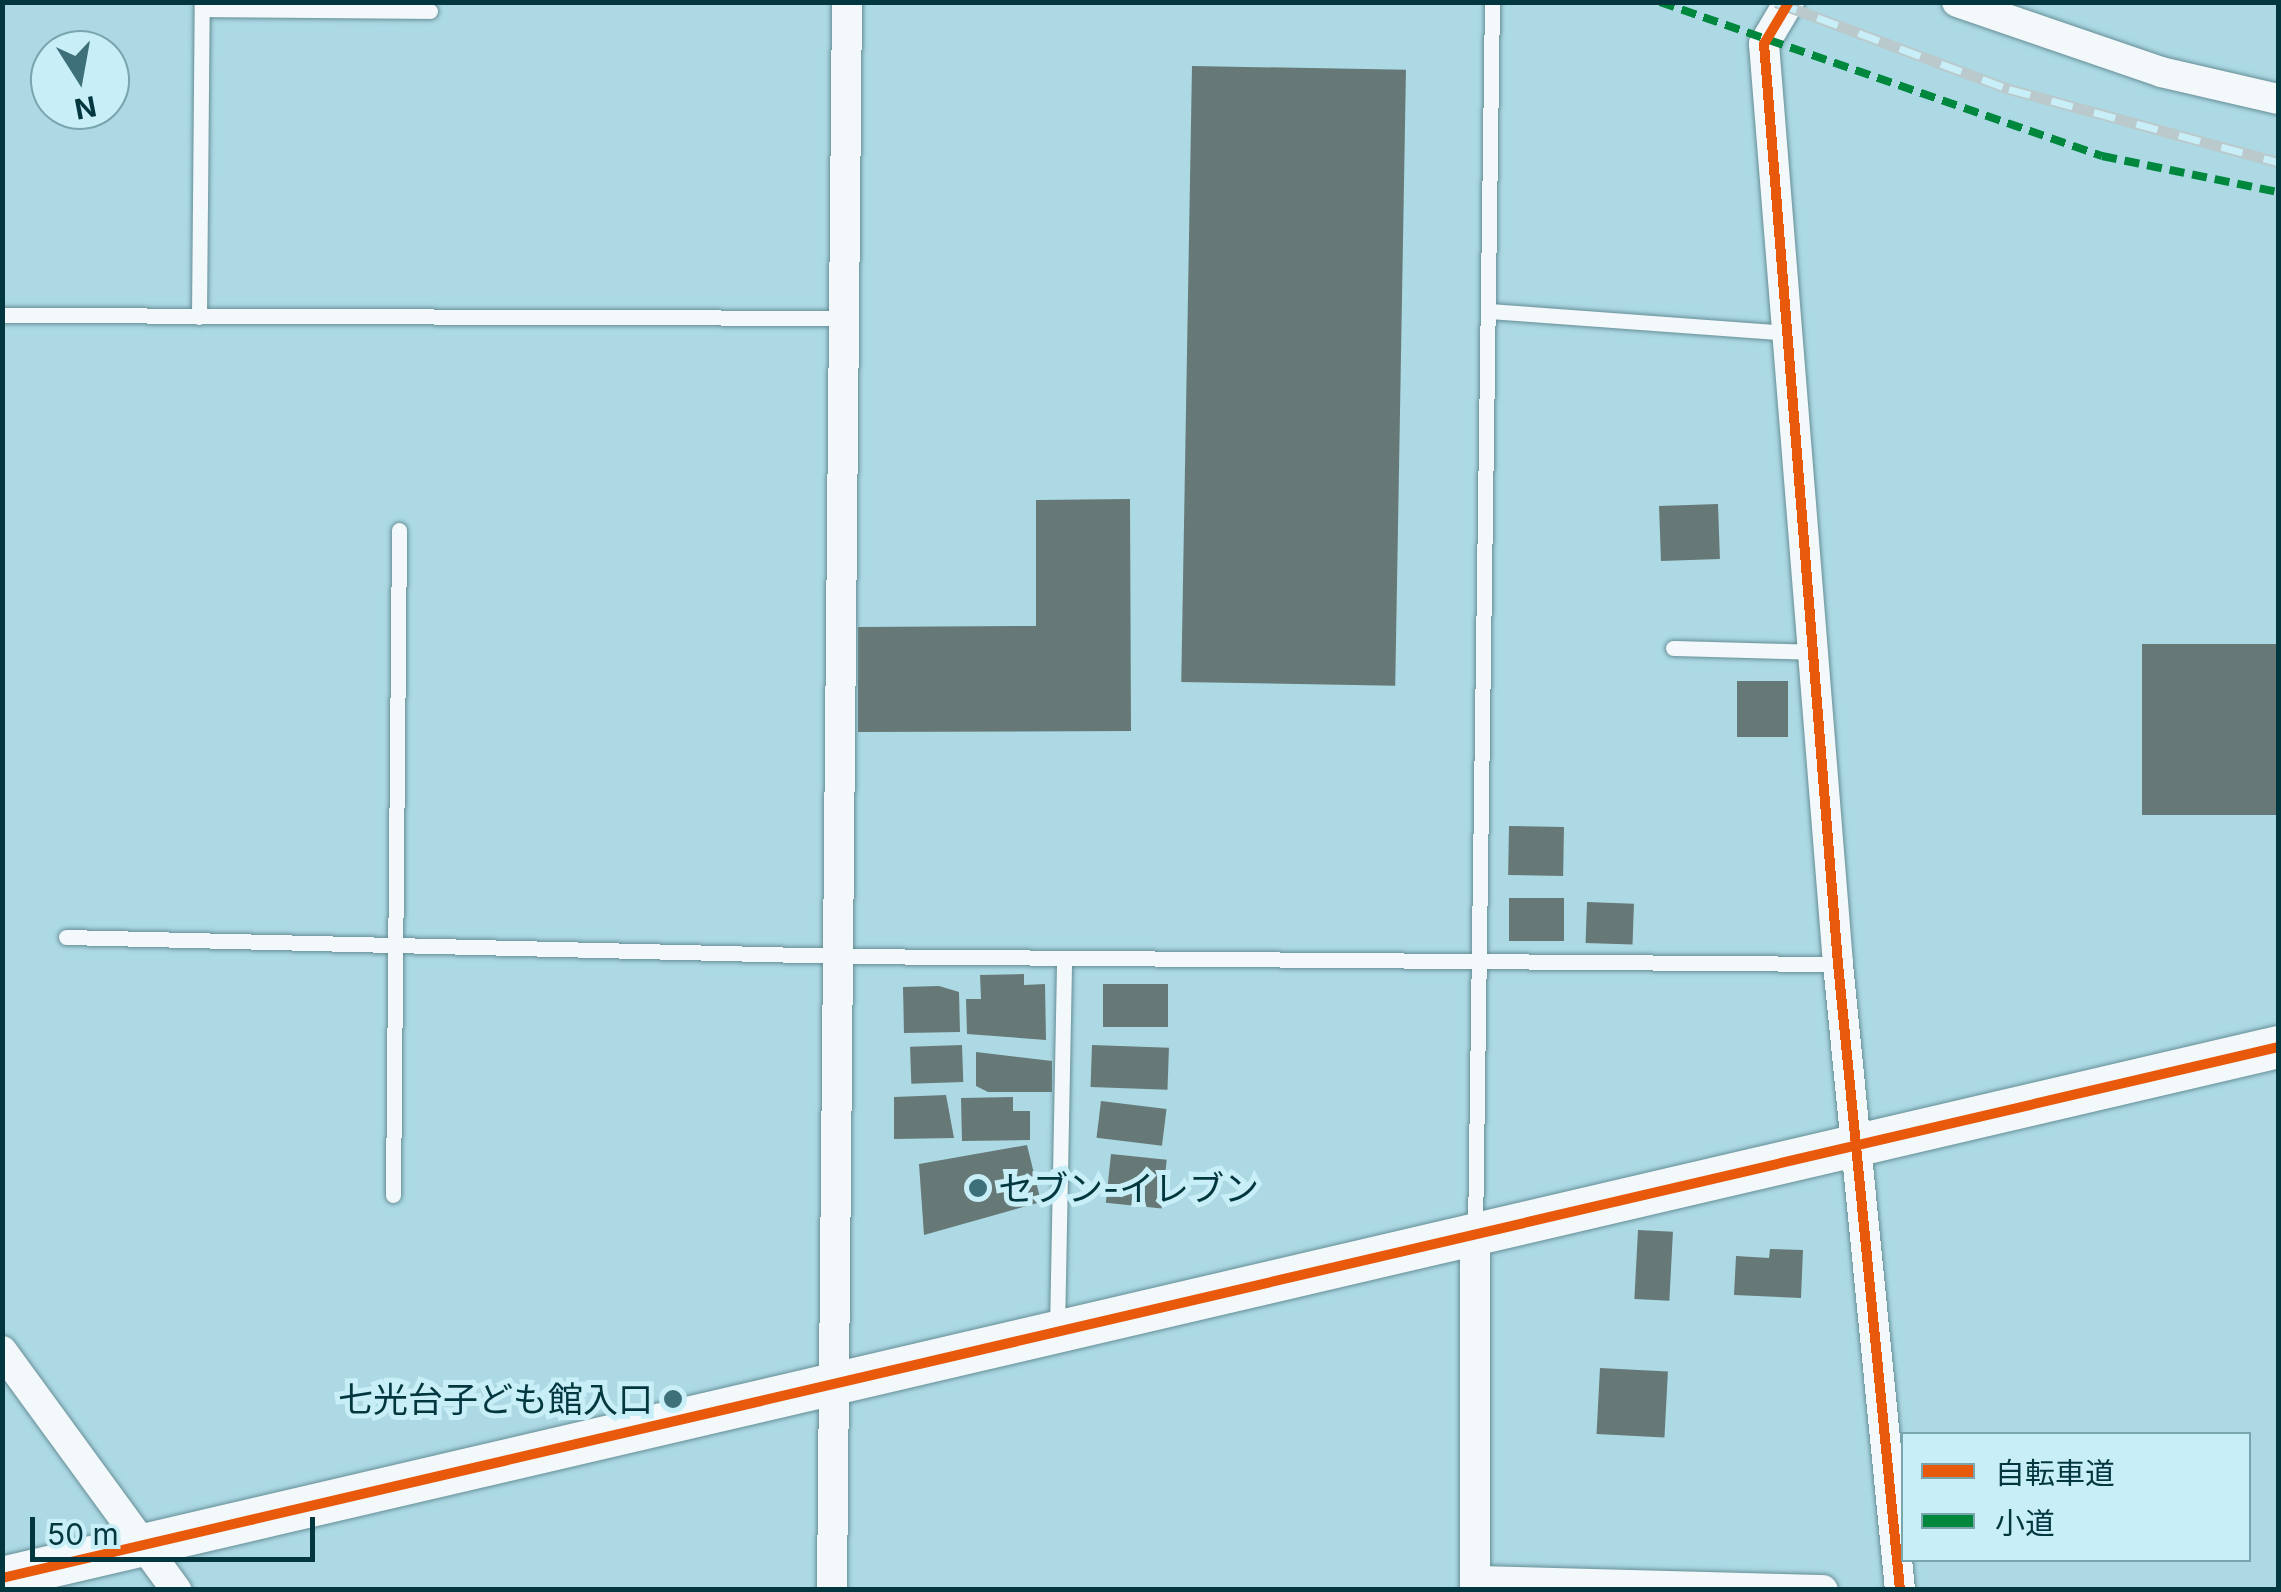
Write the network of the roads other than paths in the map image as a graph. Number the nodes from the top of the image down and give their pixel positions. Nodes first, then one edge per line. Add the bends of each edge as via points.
1 (847, 2) edge
2 (1492, 2) edge
3 (1788, 2) edge
4 (1957, 2) edge
5 (202, 6) edge
6 (430, 11) dead end
7 (2278, 99) edge
8 (1490, 311) junction
9 (2, 315) edge
10 (199, 316) junction
11 (843, 318) junction
12 (1787, 333) junction
13 (400, 530) dead end
14 (1673, 648) dead end
15 (1813, 652) junction
16 (66, 937) dead end
17 (395, 945) junction
18 (842, 956) junction
19 (1064, 958) junction
20 (1484, 961) junction
21 (1838, 964) junction
22 (2278, 1046) edge
23 (1856, 1146) junction
24 (393, 1194) dead end
25 (1475, 1235) junction
26 (1057, 1334) junction
27 (2, 1352) edge
28 (833, 1386) junction
29 (142, 1545) junction
30 (2, 1578) edge
31 (1475, 1585) edge
32 (176, 1590) edge
33 (832, 1590) edge
34 (1823, 1590) edge
35 (1900, 1590) edge

1 - 11 street
2 - 8 lane
3 - 12 street via 1764,44
4 - 7 street via 2161,72
5 - 6 lane
5 - 10 lane
8 - 12 lane
8 - 20 lane
9 - 10 lane
10 - 11 lane
11 - 18 street
12 - 15 street
13 - 17 lane
14 - 15 lane
15 - 21 street
16 - 17 lane
17 - 18 lane
17 - 24 lane
18 - 19 lane
18 - 28 street
19 - 20 lane
19 - 26 lane
20 - 21 lane
20 - 25 lane
21 - 23 street
22 - 23 street
23 - 25 street
23 - 35 street
25 - 26 street
25 - 31 street
26 - 28 street
27 - 29 street
28 - 29 street
28 - 33 street
29 - 30 street
29 - 32 street
31 - 34 street

